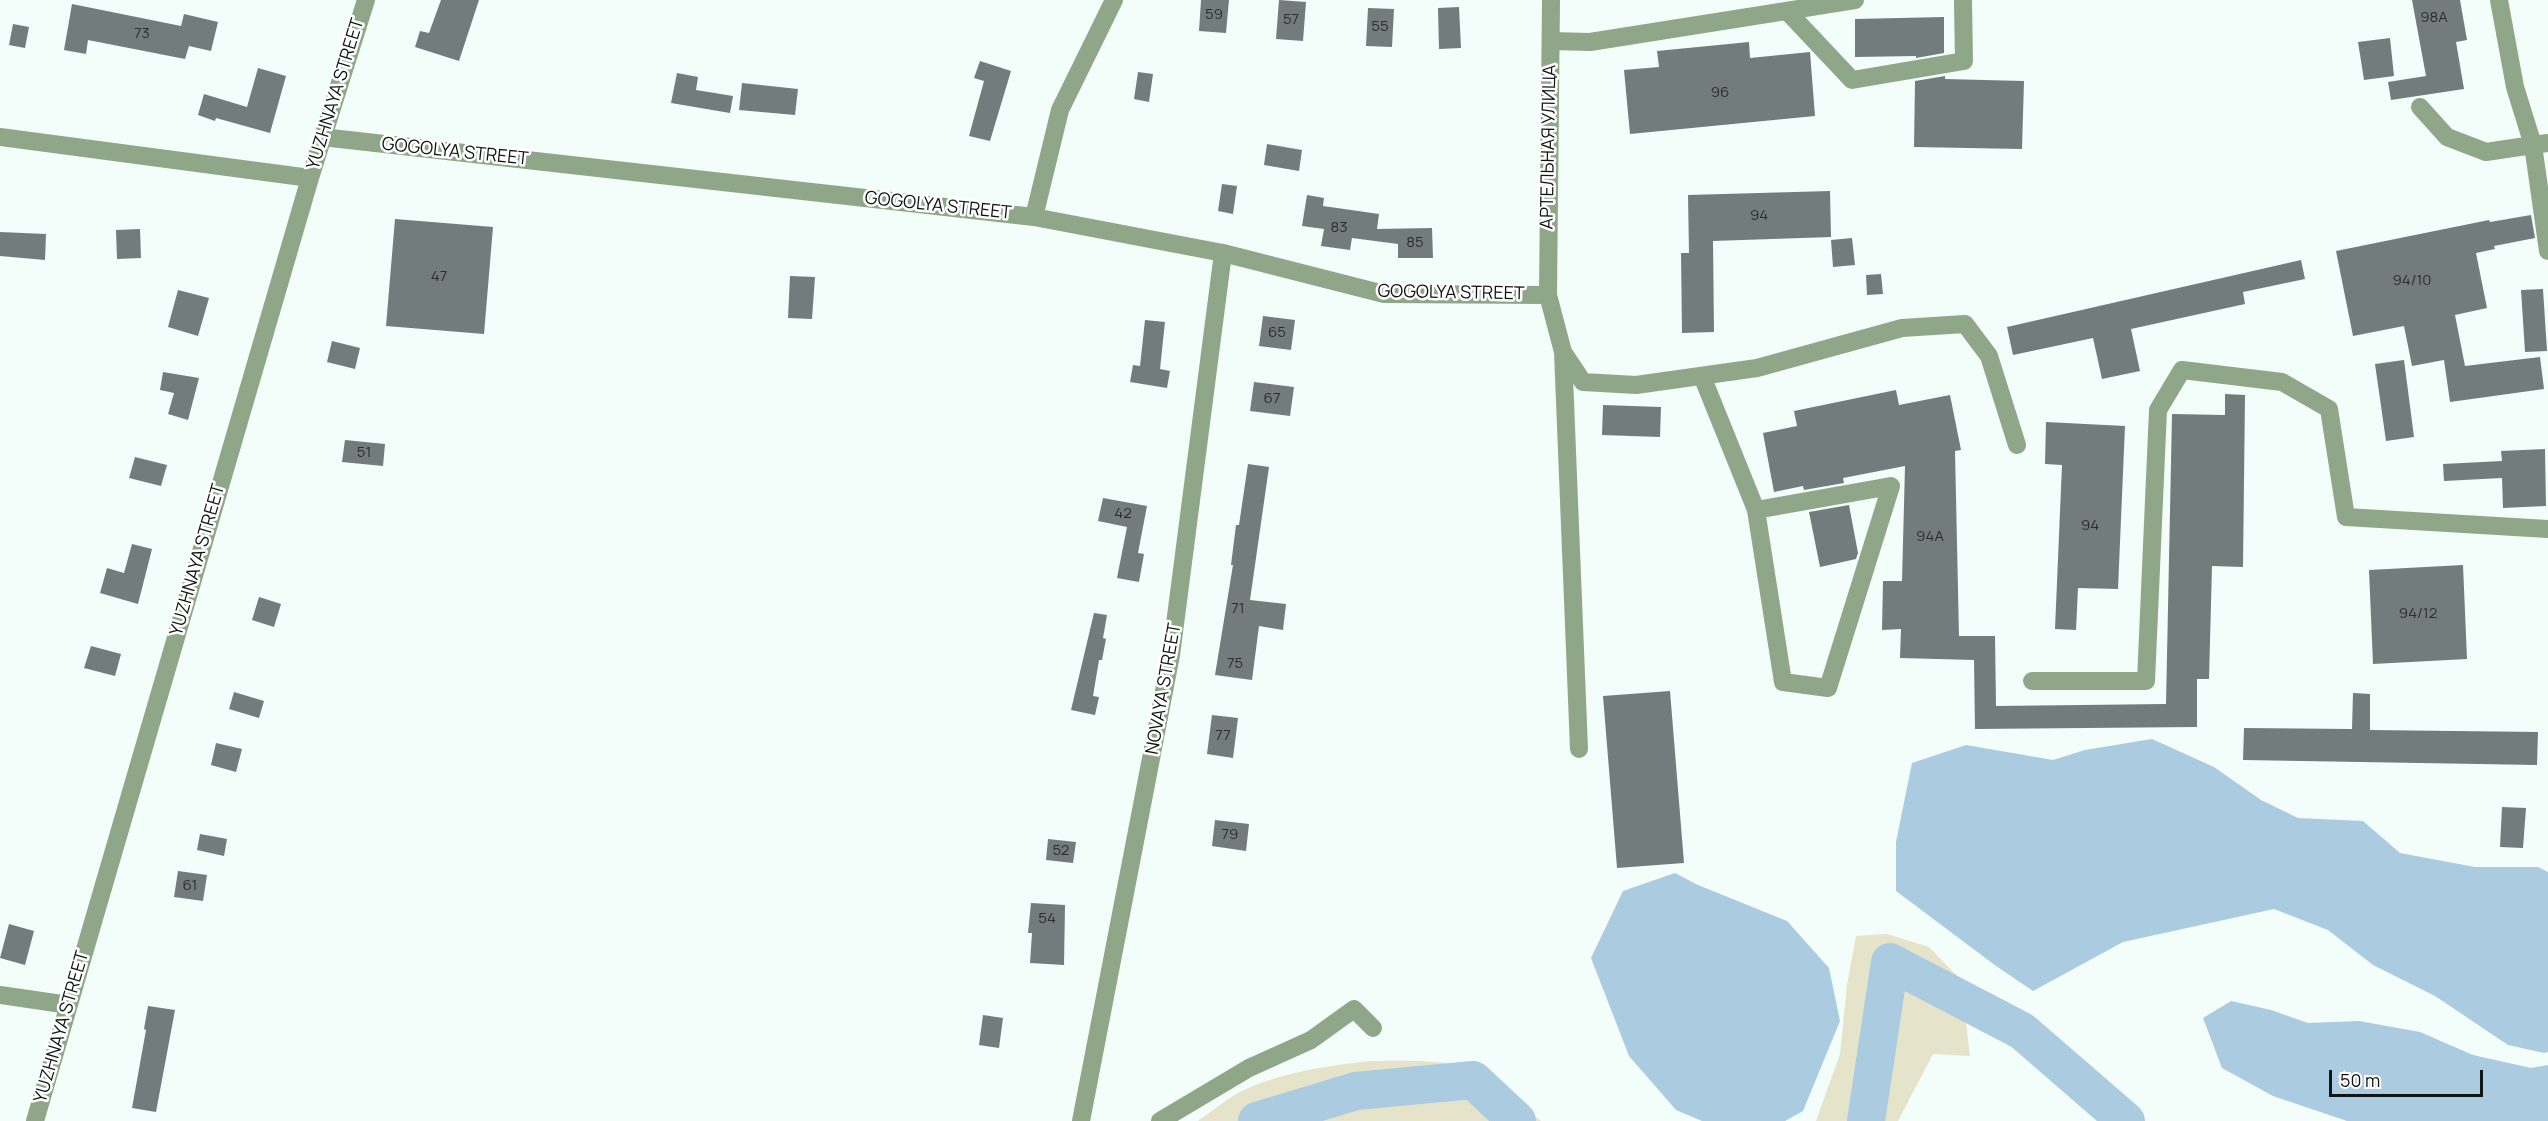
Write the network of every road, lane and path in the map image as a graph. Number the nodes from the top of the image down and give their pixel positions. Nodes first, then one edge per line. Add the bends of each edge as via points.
1 (366, 0) edge
2 (1114, 0) edge
3 (1551, 0) edge
4 (1855, 0) edge
5 (2499, 0) edge
6 (1963, 1) edge
7 (1787, 11) junction
8 (1551, 41) junction
9 (2420, 107) dead end
10 (0, 137) edge
11 (322, 137) junction
12 (2540, 144) edge
13 (310, 178) junction
14 (1034, 217) junction
15 (2548, 251) edge
16 (1223, 253) junction
17 (1548, 295) junction
18 (1563, 352) junction
19 (1702, 376) junction
20 (2017, 445) dead end
21 (1756, 510) junction
22 (2548, 529) edge
23 (2032, 681) dead end
24 (1579, 749) dead end
25 (0, 995) edge
26 (69, 1005) junction
27 (1374, 1028) dead end
28 (35, 1121) edge
29 (1081, 1121) edge
30 (1160, 1121) edge

1 - 11 street, YUZHNAYA STREET
2 - 14 street via 1060,110
3 - 8 street, АРТЕЛЬНАЯ УЛИЦА
4 - 7 street
5 - 12 street via 2515,87
6 - 7 street via 1964,61 1852,80
7 - 8 street via 1590,42
8 - 17 street, АРТЕЛЬНАЯ УЛИЦА
9 - 12 street via 2447,137 2486,152
10 - 13 street
11 - 13 street, YUZHNAYA STREET
11 - 14 street, GOGOLYA STREET
12 - 15 street
13 - 26 street, YUZHNAYA STREET
14 - 16 street, GOGOLYA STREET
16 - 17 street, GOGOLYA STREET via 1384,294
16 - 29 street, NOVAYA STREET via 1172,655
17 - 18 street, АРТЕЛЬНАЯ УЛИЦА
18 - 19 street via 1583,382 1636,385
18 - 24 street
19 - 20 street via 1757,368 1902,328 1965,324 1989,356
19 - 21 street
21 - 21 street via 1783,682 1828,688 1891,486
22 - 23 street via 2346,517 2329,409 2282,382 2182,370 2158,410 2146,681
25 - 26 street
26 - 28 street, YUZHNAYA STREET
27 - 30 street via 1354,1009 1311,1040 1249,1068

